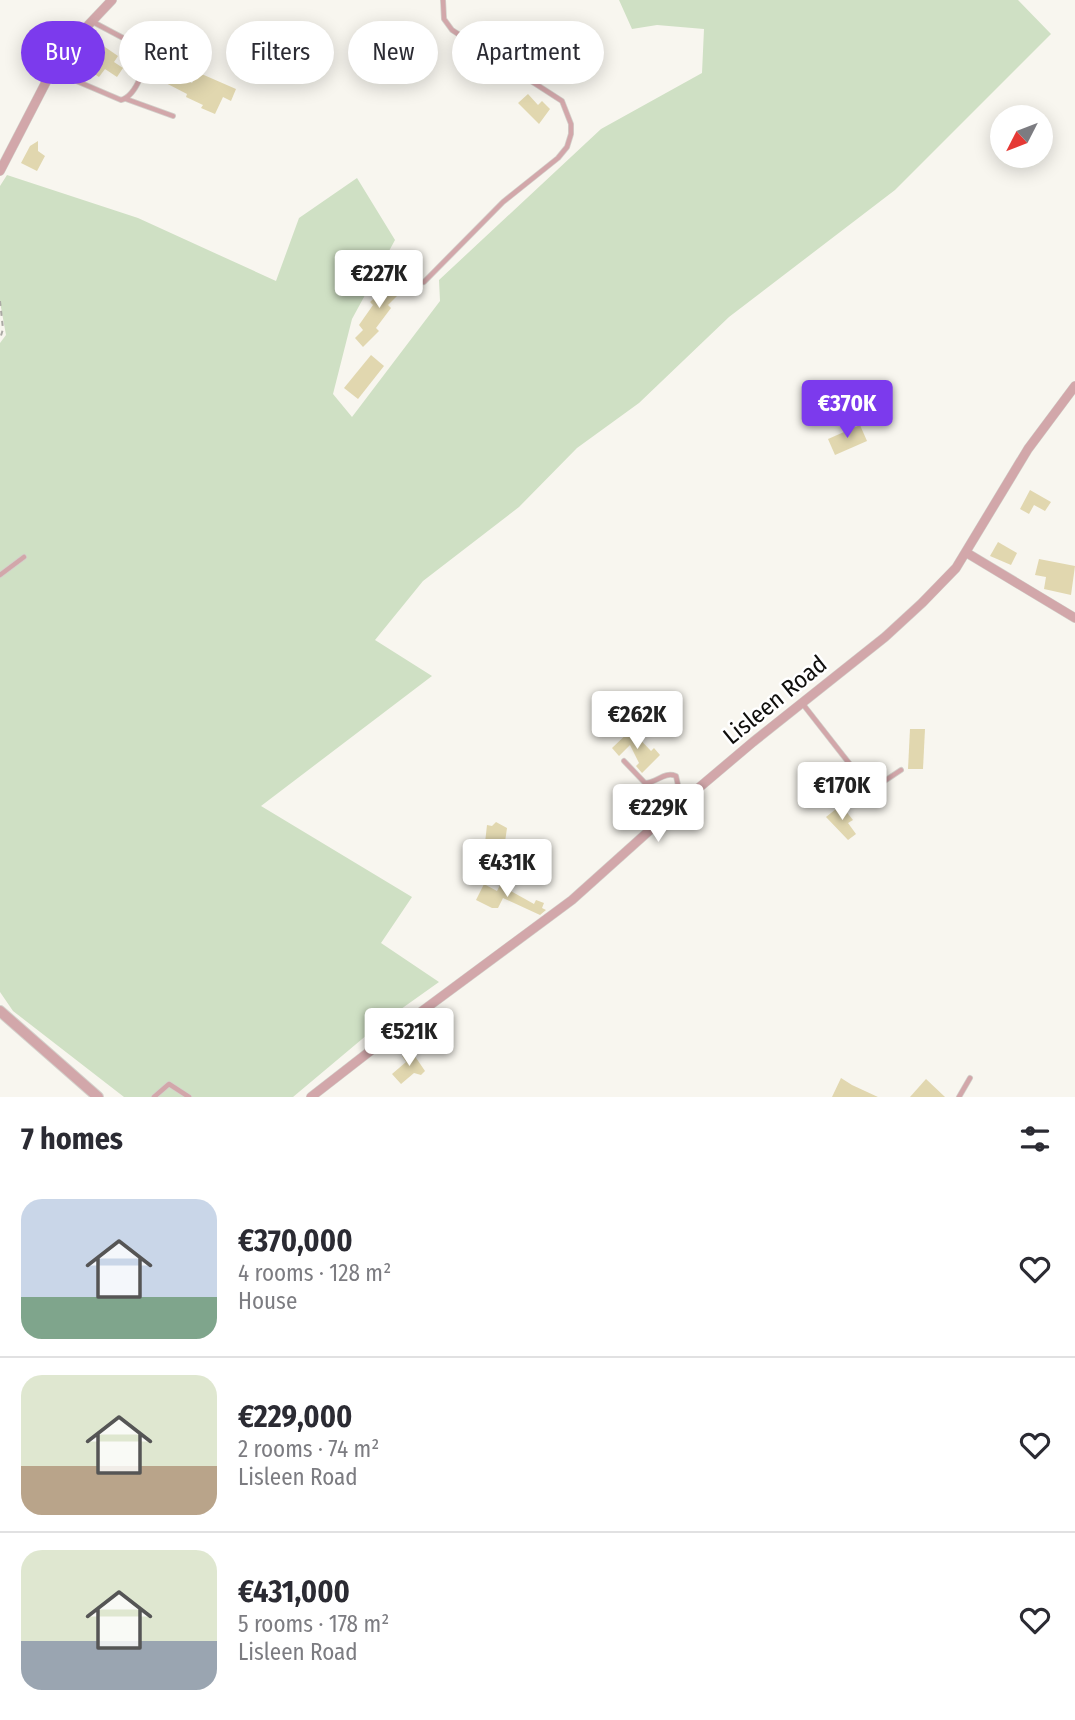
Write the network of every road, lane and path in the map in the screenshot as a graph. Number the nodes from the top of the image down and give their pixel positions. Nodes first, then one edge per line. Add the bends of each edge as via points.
1 (112, 0) edge
2 (443, 0) edge
3 (94, 21) edge
4 (105, 28) edge
5 (45, 84) edge
6 (84, 84) edge
7 (126, 99) junction
8 (173, 116) dead end
9 (0, 171) edge
10 (424, 282) dead end
11 (0, 301) edge
12 (0, 339) edge
13 (1075, 386) edge
14 (967, 553) junction
15 (24, 557) dead end
16 (0, 575) edge
17 (1075, 618) edge
18 (802, 703) junction
19 (624, 761) dead end
20 (901, 770) dead end
21 (864, 778) junction
22 (844, 801) dead end
23 (674, 809) junction
24 (0, 1011) edge
25 (970, 1078) dead end
26 (98, 1097) edge
27 (154, 1097) edge
28 (189, 1097) edge
29 (312, 1097) edge
30 (959, 1097) edge

1 - 3 street
2 - 10 lane via 444,19 452,30 562,101 572,134 558,158 503,202
4 - 7 lane via 144,49 145,62
5 - 9 street
6 - 7 lane
7 - 8 lane
11 - 12 path
13 - 14 street, Lisleen Road via 1028,449
14 - 17 street
14 - 18 street, Lisleen Road via 886,637
15 - 16 lane
18 - 21 lane
18 - 23 street, Lisleen Road
19 - 23 lane via 645,783 676,776 678,785 670,800
20 - 21 lane via 883,782
21 - 22 lane
23 - 29 street, Lisleen Road via 572,900
24 - 26 street
25 - 30 lane
27 - 28 lane via 169,1084

